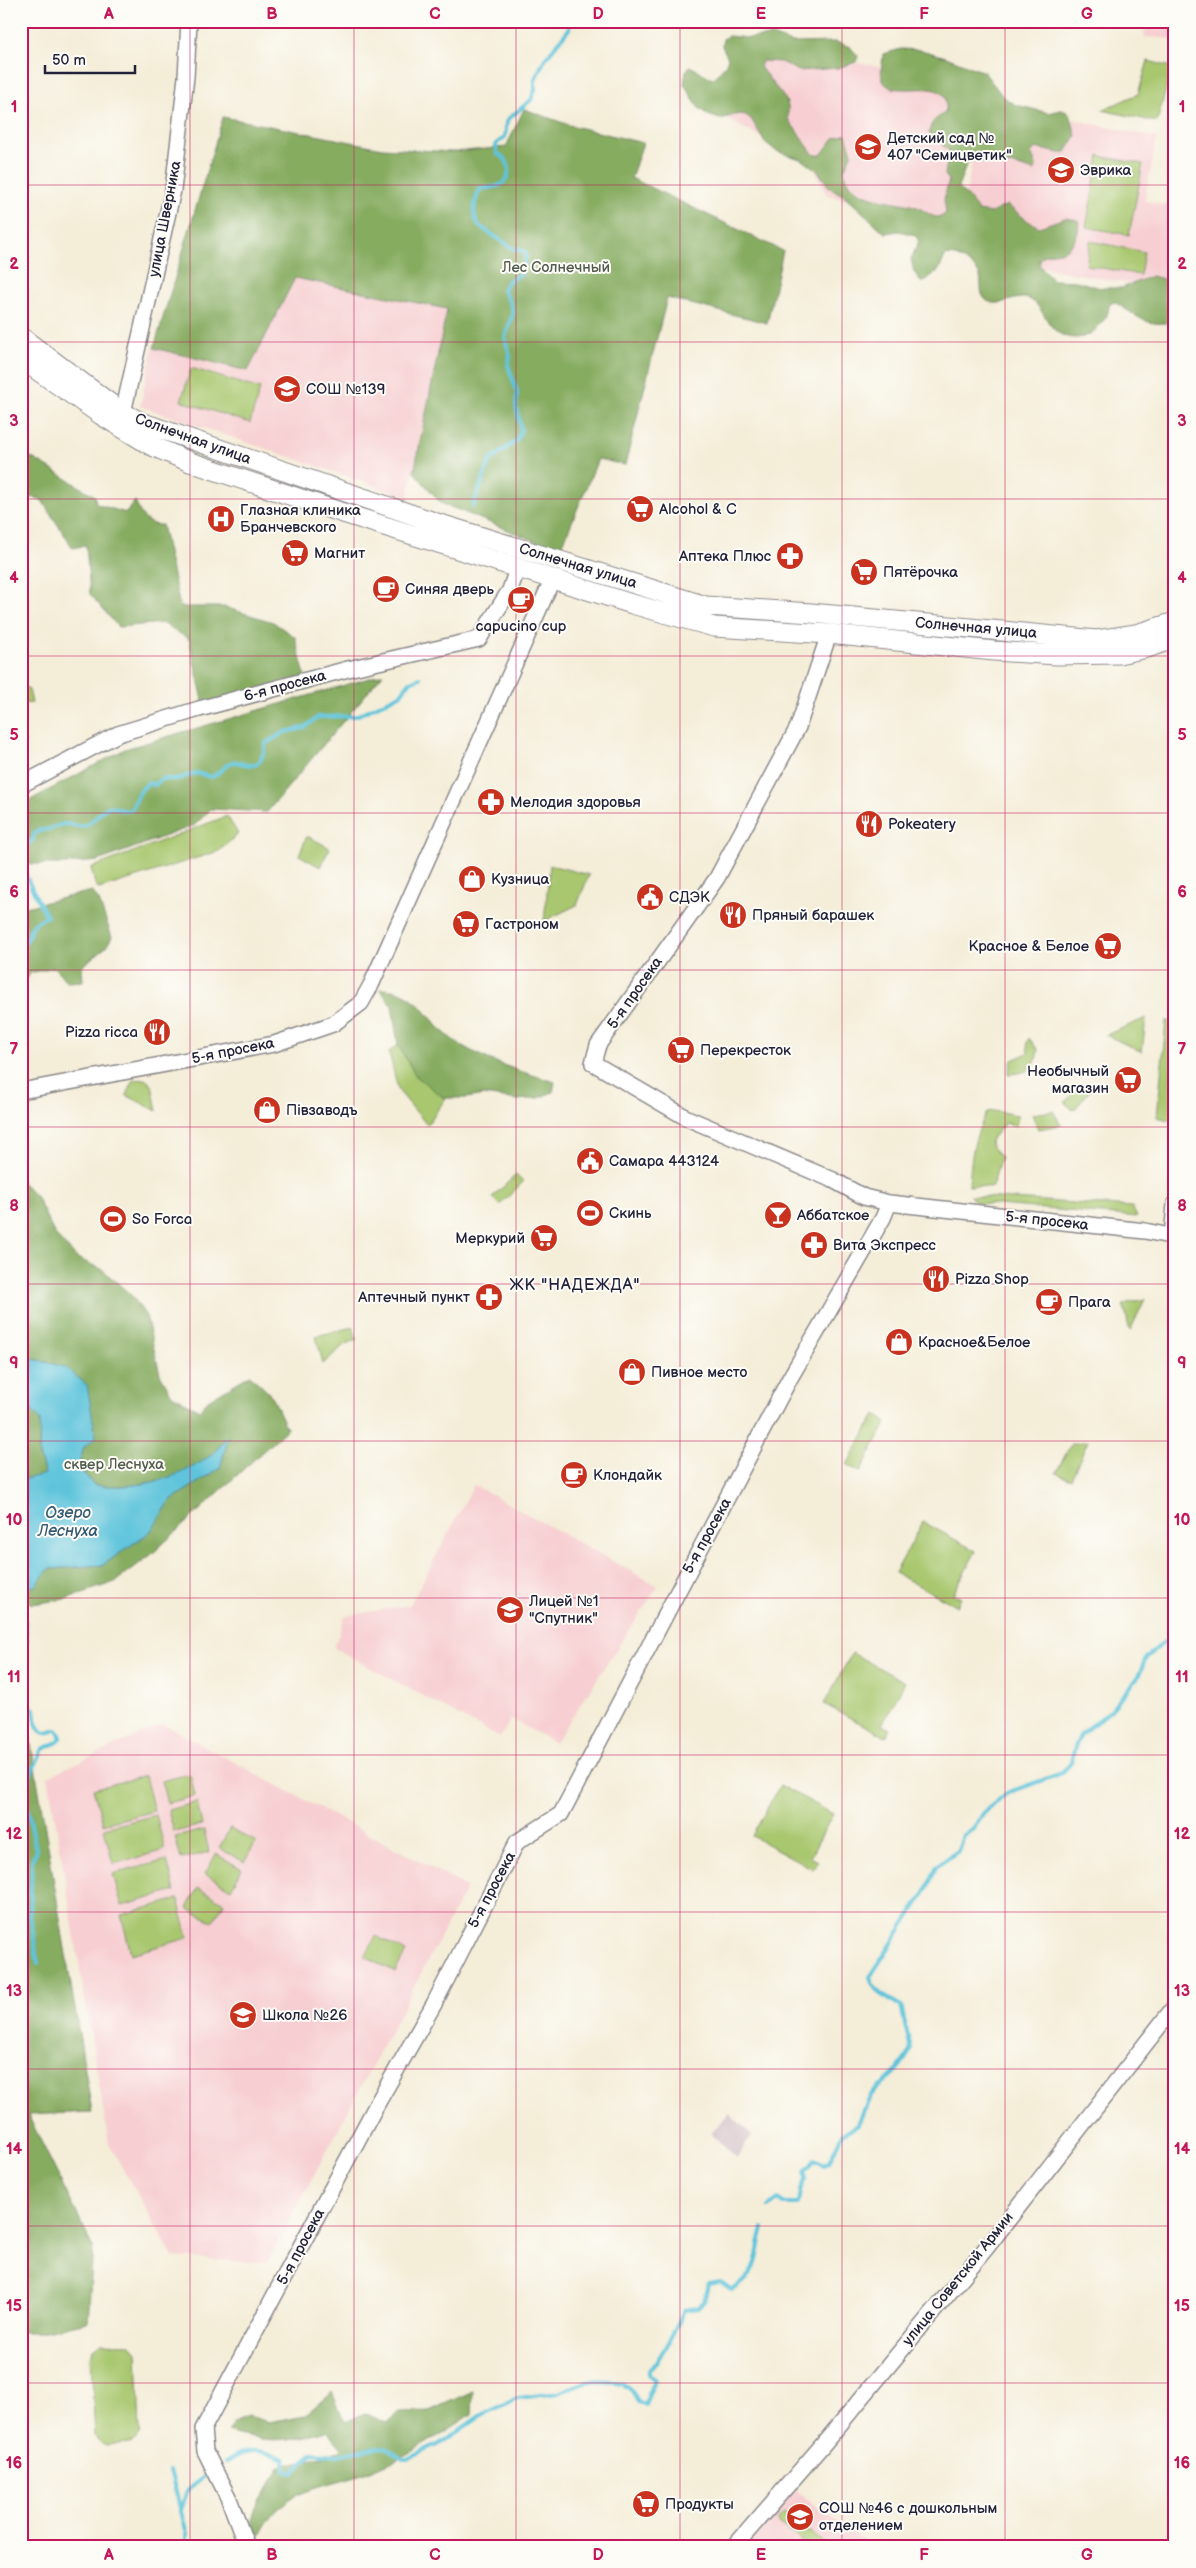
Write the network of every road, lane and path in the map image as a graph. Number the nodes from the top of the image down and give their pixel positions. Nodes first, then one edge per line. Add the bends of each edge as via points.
1 (189, 21) edge
2 (21, 337) edge
3 (21, 359) edge
4 (123, 413) junction
5 (518, 566) junction
6 (553, 578) junction
7 (1175, 622) edge
8 (829, 634) junction
9 (1175, 638) edge
10 (21, 785) edge
11 (21, 1091) edge
12 (889, 1204) junction
13 (1175, 1204) edge
14 (1173, 1237) edge
15 (1175, 2006) edge
16 (247, 2547) edge
17 (734, 2547) edge

1 - 4 street, улица Шверника via 173,190
2 - 4 main road, Солнечная улица
3 - 5 main road, Солнечная улица via 101,415 166,452 340,512
4 - 7 main road, Солнечная улица via 170,434 434,522 706,606 811,612 1097,640 1136,634
5 - 6 main road, Солнечная улица
5 - 10 street, 6-я просека via 510,590 479,639 348,669 118,734
6 - 8 main road, Солнечная улица via 714,627
6 - 11 street, 5-я просека via 361,1003 333,1024 274,1044
8 - 9 main road, Солнечная улица via 1076,656 1118,654
8 - 12 street, 5-я просека via 798,727 717,878 598,1045 593,1063 687,1118 833,1180 864,1197
12 - 14 street, 5-я просека via 1145,1231
12 - 16 street, 5-я просека via 790,1378 561,1814 517,1842 434,2004 203,2429 205,2451
13 - 14 street, 5-я просека
15 - 17 street, улица Советской Армии via 987,2247

